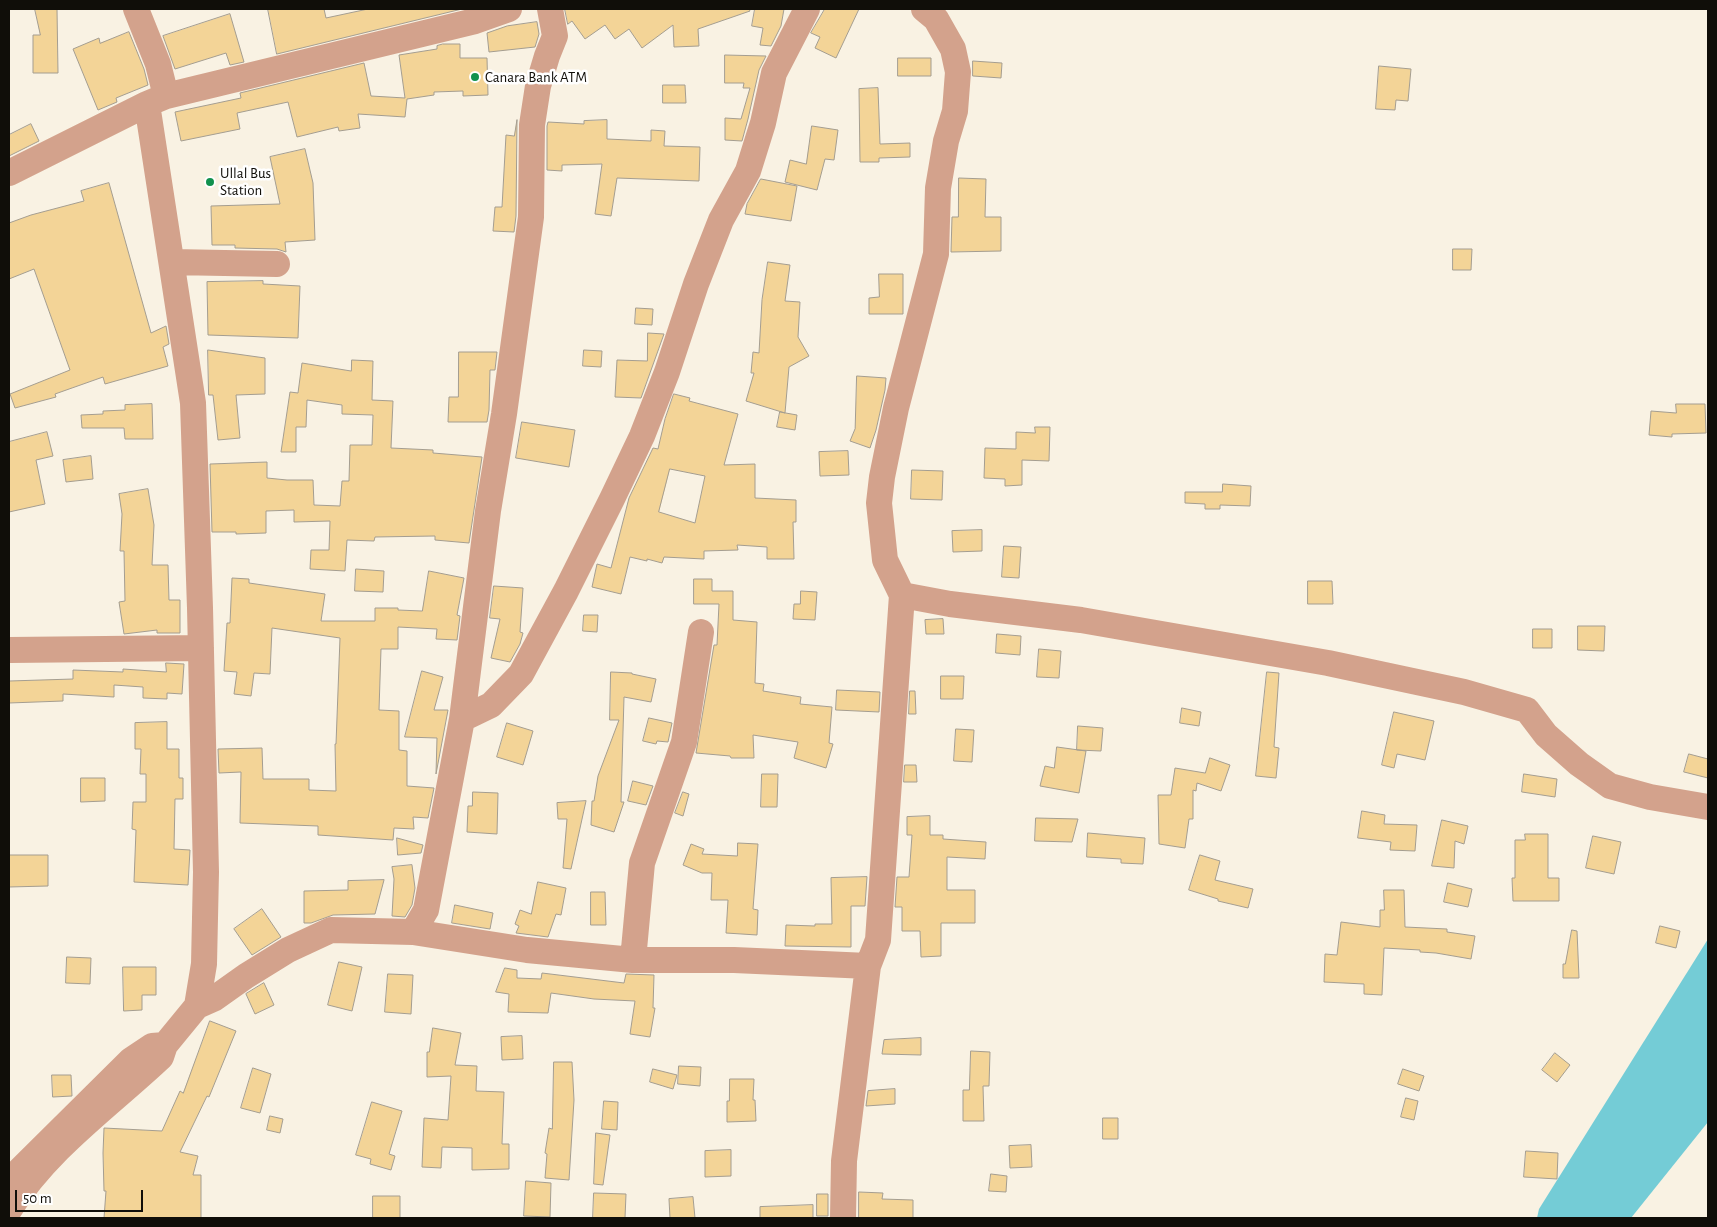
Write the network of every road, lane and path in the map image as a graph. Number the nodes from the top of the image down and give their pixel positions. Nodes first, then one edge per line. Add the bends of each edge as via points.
1 (136, 9) edge
2 (509, 9) edge
3 (550, 9) edge
4 (807, 9) edge
5 (924, 9) edge
6 (157, 100) junction
7 (9, 173) edge
8 (172, 262) junction
9 (277, 264) dead end
10 (902, 595) junction
11 (701, 632) dead end
12 (201, 648) junction
13 (9, 650) edge
14 (462, 719) junction
15 (1707, 805) edge
16 (413, 932) junction
17 (633, 960) junction
18 (868, 966) junction
19 (197, 1006) junction
20 (165, 1045) junction
21 (9, 1181) edge
22 (9, 1210) edge
23 (843, 1218) edge

1 - 6 street via 158,64
2 - 6 street via 475,21
3 - 14 street via 556,36 538,86 532,125 531,217 488,511
4 - 14 street via 774,73 748,172 721,220 642,436 612,499 520,674 491,705
5 - 10 street via 936,19 953,49 958,72 955,111 938,188 936,254 896,408 879,503 886,560
6 - 7 street
6 - 8 street
8 - 9 street
8 - 12 street via 193,403
10 - 15 street via 1081,620 1328,663 1464,692 1527,710 1546,735 1610,786 1650,797
10 - 18 street via 878,940
11 - 17 street via 684,742 642,862
12 - 13 street
12 - 19 street via 206,872 204,964
14 - 16 street via 426,910
16 - 17 street via 527,950
16 - 19 street via 331,930 288,950 215,998
17 - 18 street via 734,960
18 - 23 street via 844,1161
19 - 20 street
20 - 21 street via 152,1046 131,1060
20 - 22 street via 161,1057 52,1156

